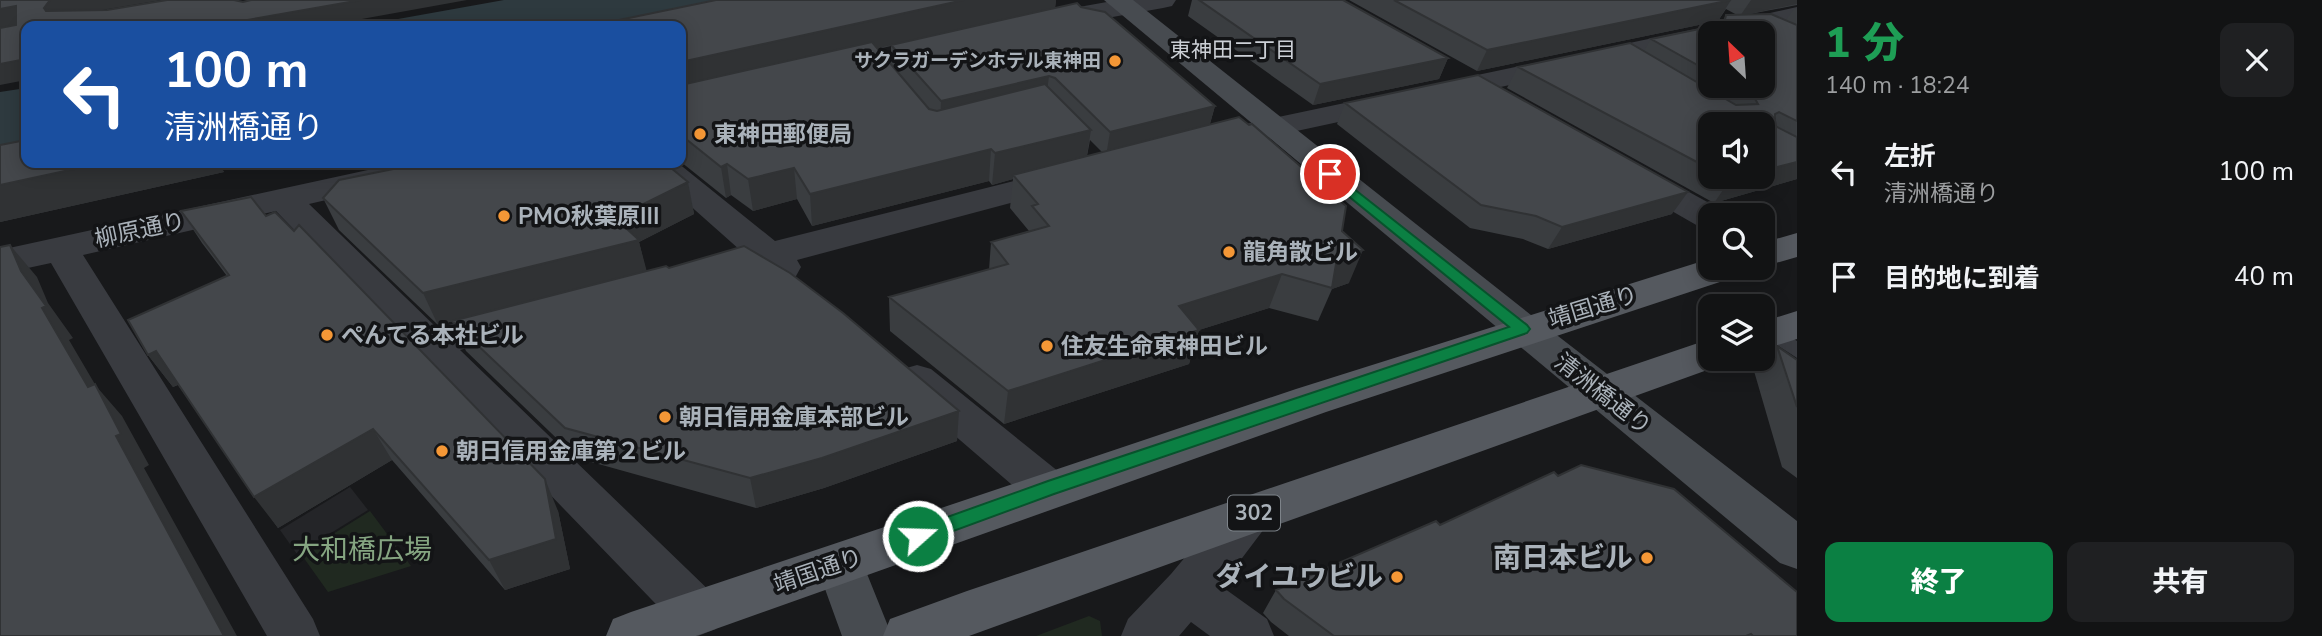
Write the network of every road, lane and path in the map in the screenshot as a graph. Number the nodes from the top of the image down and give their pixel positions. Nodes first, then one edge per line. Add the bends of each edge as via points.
1 (1163, 0) edge
2 (1121, 4) edge
3 (1797, 15) edge
4 (1769, 21) edge
5 (1019, 27) edge
6 (1698, 40) edge
7 (1439, 65) edge
8 (1473, 85) junction
9 (1512, 106) edge
10 (1271, 126) junction
11 (1200, 144) edge
12 (1616, 165) edge
13 (422, 168) edge
14 (664, 168) edge
15 (1096, 171) edge
16 (284, 199) junction
17 (1698, 211) edge
18 (61, 248) junction
19 (768, 255) junction
20 (0, 262) edge
21 (1698, 275) edge
22 (675, 279) edge
23 (808, 289) edge
24 (543, 314) edge
25 (1521, 329) junction
26 (431, 344) junction
27 (890, 356) edge
28 (1698, 358) edge
29 (1600, 390) junction
30 (1048, 489) junction
31 (1248, 515) junction
32 (1797, 548) edge
33 (840, 564) junction
34 (1188, 590) junction
35 (698, 612) junction
36 (295, 636) edge
37 (631, 636) edge
38 (867, 636) edge
39 (908, 636) edge
40 (1146, 636) edge
41 (1249, 636) edge

1 - 2 street
2 - 5 street
2 - 10 street, 清洲橋通り
3 - 4 street
6 - 8 street via 1627,61
7 - 8 street
8 - 9 street
8 - 10 street
10 - 11 street
10 - 25 street, 清洲橋通り
12 - 17 street
13 - 16 street, 柳原通り
14 - 19 street
15 - 19 street
16 - 18 street, 柳原通り
16 - 26 street
18 - 20 street, 柳原通り
18 - 36 street
19 - 22 street
19 - 23 street
21 - 25 main road, 靖国通り
24 - 26 street
25 - 29 street, 清洲橋通り
25 - 30 main road, 靖国通り
26 - 35 street
27 - 30 street
28 - 29 main road, 302
29 - 31 main road, 302
29 - 32 street, 清洲橋通り
30 - 33 main road, 靖国通り
31 - 34 street
31 - 39 main road, 302
33 - 35 main road, 靖国通り
33 - 38 street
34 - 40 street
34 - 41 street
35 - 37 main road, 靖国通り

